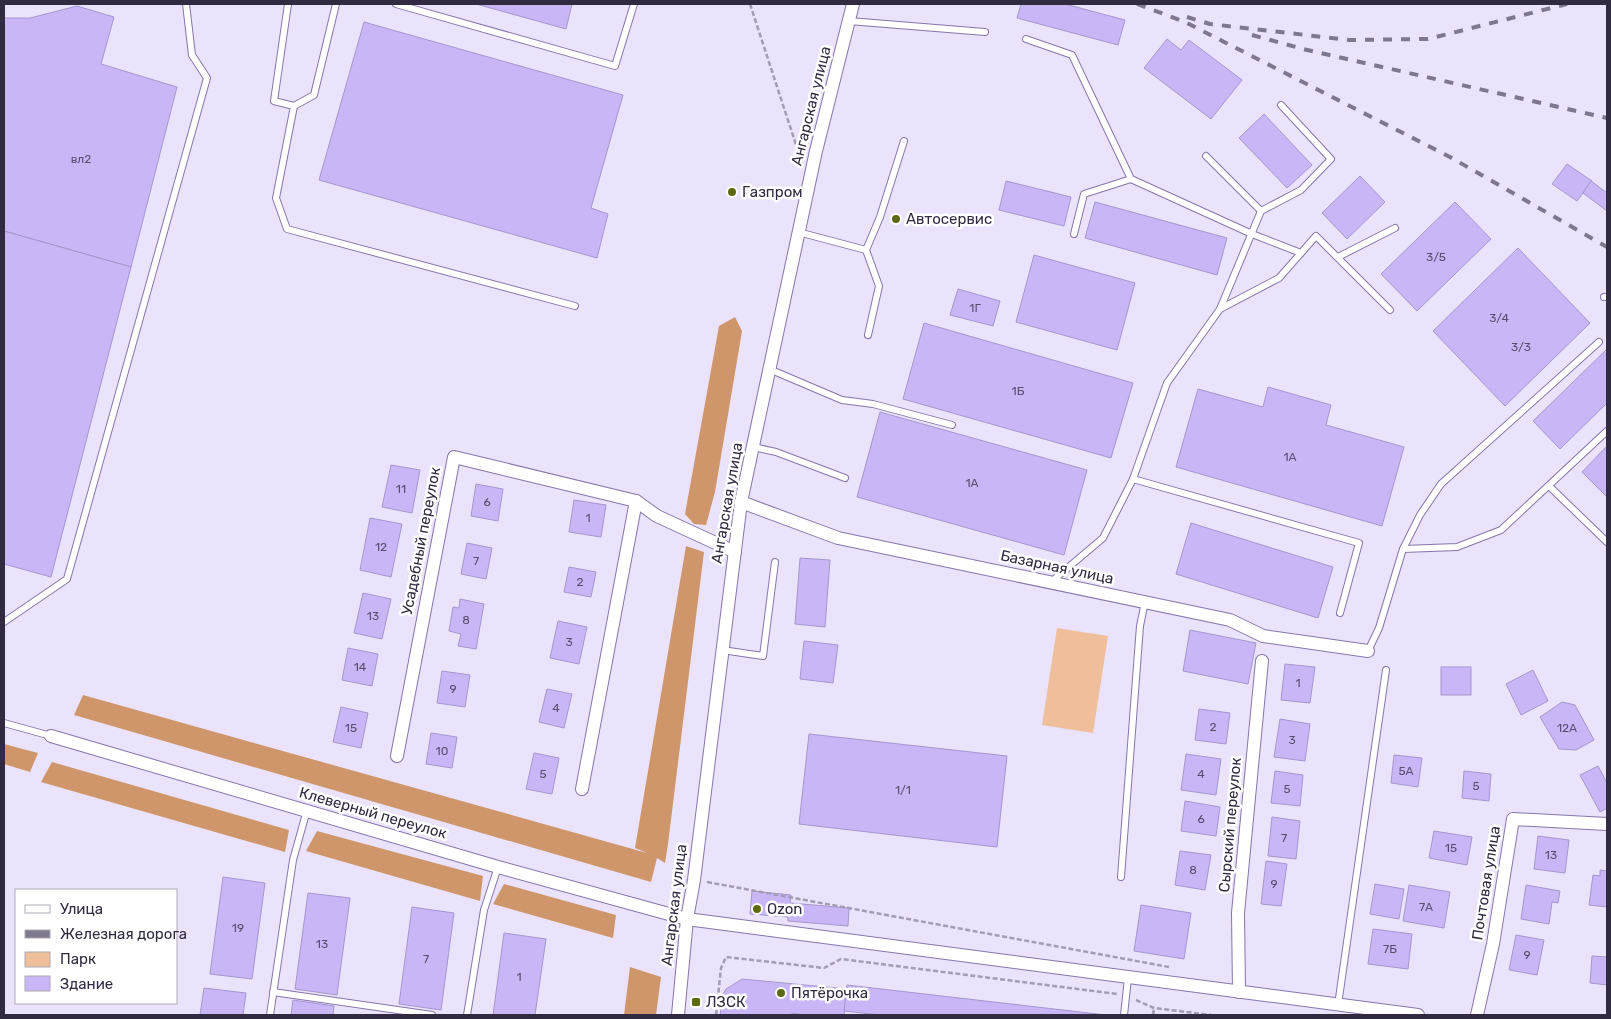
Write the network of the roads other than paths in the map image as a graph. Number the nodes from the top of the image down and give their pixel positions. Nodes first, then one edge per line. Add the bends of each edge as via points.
1 (186, 4) edge
2 (288, 4) edge
3 (336, 4) edge
4 (396, 4) edge
5 (634, 4) edge
6 (853, 4) edge
7 (848, 21) junction
8 (985, 32) dead end
9 (1026, 39) dead end
10 (1281, 104) dead end
11 (294, 106) junction
12 (904, 141) dead end
13 (1206, 156) dead end
14 (1131, 179) junction
15 (1261, 210) junction
16 (1395, 228) dead end
17 (798, 232) junction
18 (1074, 234) dead end
19 (1252, 234) junction
20 (866, 250) junction
21 (1301, 253) junction
22 (1338, 257) junction
23 (575, 306) dead end
24 (1220, 310) junction
25 (1390, 310) dead end
26 (868, 334) dead end
27 (1599, 342) dead end
28 (769, 370) junction
29 (952, 425) dead end
30 (1607, 431) edge
31 (753, 447) junction
32 (845, 478) dead end
33 (1133, 479) junction
34 (1549, 486) junction
35 (636, 501) junction
36 (741, 502) junction
37 (1607, 542) edge
38 (1403, 549) junction
39 (735, 552) junction
40 (775, 562) dead end
41 (1050, 583) junction
42 (1145, 602) junction
43 (1340, 613) dead end
44 (4, 622) edge
45 (722, 650) junction
46 (1368, 651) joint
47 (1262, 661) dead end
48 (1386, 670) dead end
49 (4, 723) edge
50 (51, 736) joint
51 (397, 756) dead end
52 (582, 789) dead end
53 (307, 810) junction
54 (1607, 824) edge
55 (498, 867) junction
56 (1121, 877) dead end
57 (687, 919) junction
58 (1128, 978) junction
59 (273, 992) junction
60 (1239, 992) junction
61 (1338, 1005) junction
62 (270, 1015) edge
63 (432, 1015) edge
64 (467, 1015) edge
65 (678, 1015) edge
66 (1124, 1015) edge
67 (1418, 1015) edge
68 (1477, 1015) edge

1 - 44 lane via 192,55 207,78 67,578
2 - 11 lane via 274,101
3 - 11 lane via 314,94
4 - 5 lane via 616,66
6 - 7 street, Ангарская улица
7 - 8 lane
7 - 17 street, Ангарская улица
9 - 14 lane via 1072,55
10 - 15 lane via 1331,159 1301,190
11 - 23 lane via 276,198 287,229
12 - 20 lane via 880,218
13 - 15 lane
14 - 18 lane via 1084,194
14 - 19 lane
15 - 19 lane
16 - 22 lane
17 - 20 lane
17 - 28 street, Ангарская улица
19 - 21 lane
19 - 24 lane
20 - 26 lane via 879,286
21 - 22 lane via 1316,236
21 - 24 lane via 1279,278
22 - 25 lane
24 - 33 lane via 1167,382
27 - 38 lane via 1441,484
28 - 29 lane via 842,400 873,404
28 - 31 street, Ангарская улица
30 - 34 lane
31 - 32 lane via 776,452
31 - 36 street, Ангарская улица
33 - 41 lane via 1103,538
33 - 43 lane via 1359,543
34 - 37 lane
34 - 38 lane via 1501,530 1457,547
35 - 39 street, Усадебный переулок via 657,516
35 - 51 street, Усадебный переулок via 454,457
35 - 52 street
36 - 39 street, Ангарская улица
36 - 41 street, Базарная улица via 838,538
38 - 46 lane via 1379,628
39 - 45 street, Ангарская улица
40 - 45 lane via 763,656
41 - 42 street, Базарная улица
42 - 46 street, Базарная улица via 1230,620 1263,636
42 - 56 lane via 1140,626
45 - 57 street, Ангарская улица
47 - 60 street, Сырский переулок via 1238,914
48 - 61 lane
49 - 50 lane
50 - 53 street, Клеверный переулок
53 - 55 street, Клеверный переулок
53 - 59 lane via 293,860
54 - 68 street, Почтовая улица via 1513,819 1493,944
55 - 57 street, Клеверный переулок
55 - 64 lane via 484,910
57 - 58 street, Клеверный переулок
57 - 65 street, Ангарская улица
58 - 60 street, Клеверный переулок
58 - 66 lane
59 - 62 lane
59 - 63 lane
60 - 61 street, Клеверный переулок
61 - 67 street, Клеверный переулок

